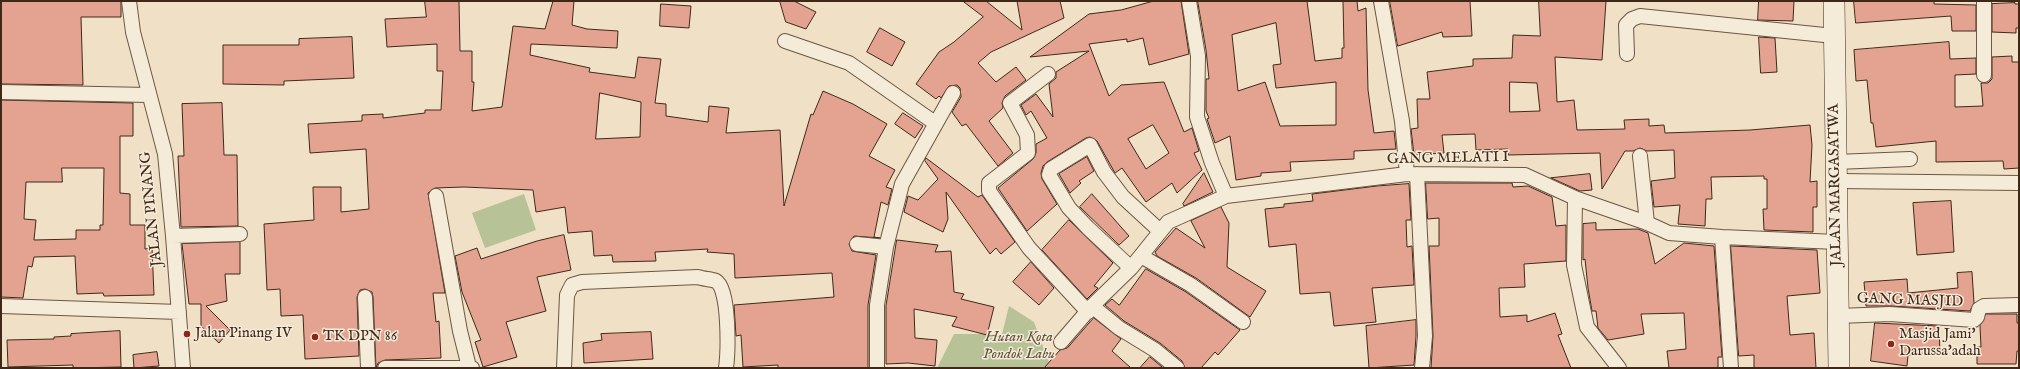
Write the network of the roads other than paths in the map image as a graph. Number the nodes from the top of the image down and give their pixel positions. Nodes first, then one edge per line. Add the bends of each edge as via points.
1 (129, 1) edge
2 (1189, 1) edge
3 (1381, 1) edge
4 (1834, 1) edge
5 (1984, 1) edge
6 (1834, 36) junction
7 (785, 40) dead end
8 (1627, 54) dead end
9 (1048, 74) dead end
10 (1984, 75) dead end
11 (1, 92) edge
12 (952, 93) dead end
13 (148, 95) junction
14 (935, 123) junction
15 (1640, 156) dead end
16 (1910, 158) dead end
17 (1836, 172) junction
18 (1412, 174) junction
19 (2019, 183) edge
20 (436, 196) dead end
21 (1226, 196) junction
22 (1574, 198) junction
23 (1647, 223) junction
24 (1160, 231) junction
25 (240, 234) dead end
26 (173, 236) junction
27 (1722, 238) junction
28 (1837, 242) junction
29 (857, 244) dead end
30 (886, 248) junction
31 (1140, 256) junction
32 (1131, 268) junction
33 (365, 297) dead end
34 (2019, 305) edge
35 (1, 306) edge
36 (1090, 309) junction
37 (179, 312) junction
38 (1838, 316) junction
39 (1242, 322) dead end
40 (1061, 342) dead end
41 (183, 368) edge
42 (368, 368) edge
43 (385, 368) edge
44 (471, 368) edge
45 (564, 368) edge
46 (726, 368) edge
47 (876, 368) edge
48 (1177, 368) edge
49 (1422, 368) edge
50 (1619, 368) edge
51 (1731, 368) edge
52 (1839, 368) edge

1 - 13 street, JALAN PINANG via 133,32
2 - 21 street via 1198,56 1197,117
3 - 18 street
4 - 6 street, JALAN MARGASATWA
5 - 10 street
6 - 8 street via 1640,16 1626,25
6 - 17 street, JALAN MARGASATWA
7 - 14 street via 849,63
9 - 36 street via 1010,103 1027,135 1028,153 989,183 989,191 1029,248
11 - 13 street
12 - 14 street
13 - 26 street, JALAN PINANG via 165,154
14 - 30 street via 902,184
15 - 23 street
16 - 17 street
17 - 19 street
17 - 28 street, JALAN MARGASATWA
18 - 21 street, GANG MELATI I
18 - 22 street, GANG MELATI I via 1525,176
18 - 49 street via 1425,336
20 - 44 street via 460,331
21 - 24 street, GANG MELATI I via 1168,222
22 - 23 street, GANG MELATI I
22 - 50 street via 1574,265 1587,327
23 - 27 street, GANG MELATI I via 1669,233
24 - 31 street, GANG MELATI I
24 - 32 street via 1123,197 1104,172 1090,145 1051,169 1049,175 1069,208
25 - 26 street
26 - 37 street, JALAN PINANG
27 - 28 street, GANG MELATI I
27 - 51 street
28 - 38 street, JALAN MARGASATWA
29 - 30 street
30 - 47 street via 877,305
31 - 32 street, GANG MELATI I
31 - 39 street via 1191,285
32 - 36 street, GANG MELATI I
33 - 42 street
34 - 38 street, GANG MASJID via 1984,306 1979,309 1974,320 1890,314
35 - 37 street
36 - 40 street, GANG MELATI I
36 - 48 street via 1155,350
37 - 41 street, JALAN PINANG
38 - 52 street, JALAN MARGASATWA
43 - 44 street
45 - 46 street via 567,294 572,285 582,282 698,278 716,281 723,290 729,348

